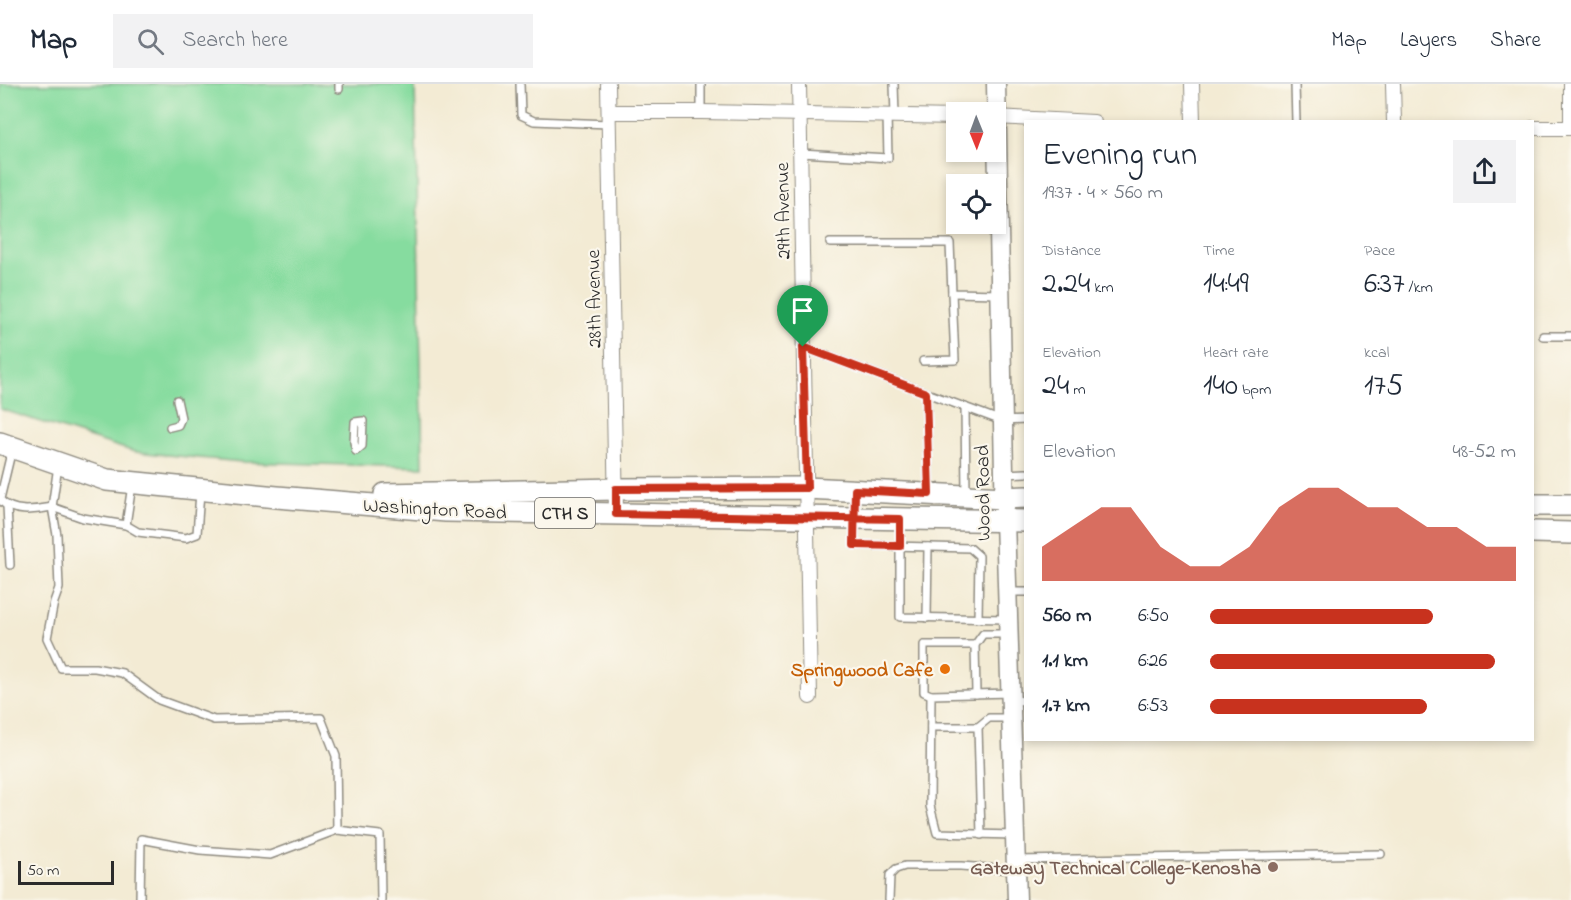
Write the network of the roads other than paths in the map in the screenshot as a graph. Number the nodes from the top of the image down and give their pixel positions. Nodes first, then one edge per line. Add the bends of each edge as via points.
1 (520, 84) edge
2 (608, 84) edge
3 (701, 84) edge
4 (800, 84) edge
5 (894, 84) edge
6 (996, 84) edge
7 (1192, 84) edge
8 (1295, 84) edge
9 (1393, 84) edge
10 (1570, 84) edge
11 (997, 102) edge
12 (701, 112) junction
13 (800, 113) junction
14 (891, 116) junction
15 (946, 117) edge
16 (1006, 117) edge
17 (609, 118) junction
18 (1055, 120) edge
19 (1193, 120) edge
20 (1296, 120) edge
21 (1394, 120) edge
22 (1571, 123) edge
23 (1534, 128) edge
24 (1571, 129) edge
25 (801, 153) junction
26 (998, 162) edge
27 (830, 243) dead end
28 (952, 293) junction
29 (1000, 294) junction
30 (1543, 336) dead end
31 (1571, 336) edge
32 (803, 347) junction
33 (923, 361) dead end
34 (926, 393) junction
35 (177, 400) dead end
36 (965, 407) junction
37 (1024, 420) edge
38 (1002, 421) junction
39 (170, 427) dead end
40 (6, 445) edge
41 (59, 463) junction
42 (1024, 473) edge
43 (1004, 474) junction
44 (132, 483) junction
45 (807, 488) junction
46 (200, 489) junction
47 (616, 489) junction
48 (855, 490) junction
49 (929, 494) junction
50 (966, 496) junction
51 (277, 497) junction
52 (1016, 497) edge
53 (0, 499) edge
54 (1534, 505) edge
55 (1571, 505) edge
56 (7, 506) junction
57 (52, 507) junction
58 (616, 514) junction
59 (807, 517) junction
60 (854, 518) junction
61 (900, 519) junction
62 (1005, 520) junction
63 (1024, 521) edge
64 (126, 525) junction
65 (1534, 532) edge
66 (1571, 532) edge
67 (900, 546) junction
68 (928, 547) junction
69 (10, 565) dead end
70 (1008, 592) junction
71 (1024, 592) edge
72 (927, 618) junction
73 (978, 619) junction
74 (1009, 627) junction
75 (975, 645) junction
76 (976, 694) junction
77 (931, 695) junction
78 (810, 697) dead end
79 (1015, 703) edge
80 (931, 727) junction
81 (978, 727) junction
82 (337, 830) junction
83 (981, 835) junction
84 (1015, 835) junction
85 (1382, 854) dead end
86 (1016, 865) junction
87 (140, 900) edge
88 (381, 900) edge
89 (889, 900) edge
90 (1017, 900) edge

1 - 17 lane via 521,115 526,119
2 - 17 street, 28th Avenue
3 - 12 lane
4 - 13 street, 29th Avenue
5 - 14 lane
6 - 11 street, Wood Road
7 - 19 street
8 - 20 lane
9 - 21 street
10 - 22 street
12 - 13 street
12 - 17 street
13 - 14 street
13 - 25 street, 29th Avenue
14 - 15 street
14 - 25 lane via 888,158
16 - 18 street
17 - 47 street, 28th Avenue
23 - 24 street
25 - 32 street, 29th Avenue
26 - 29 street, Wood Road
27 - 28 lane via 950,243
28 - 29 lane
28 - 33 lane via 955,360
29 - 38 street, Wood Road
30 - 31 lane
32 - 34 lane
32 - 45 street, 29th Avenue
34 - 36 lane
34 - 49 lane
35 - 39 lane via 181,418 178,425
36 - 38 lane
36 - 50 lane
37 - 38 lane
38 - 43 street, Wood Road
40 - 41 main road, Washington Road / CTH S
40 - 53 lane
41 - 44 main road, Washington Road / CTH S via 107,480
41 - 57 lane
42 - 43 lane
43 - 52 street, Wood Road
44 - 46 main road, Washington Road / CTH S
44 - 64 lane
45 - 47 main road, Washington Road / CTH S
45 - 48 main road, Washington Road / CTH S
45 - 59 street, 29th Avenue
46 - 51 main road, Washington Road / CTH S
46 - 64 lane via 197,534 186,538 138,532
47 - 51 main road, Washington Road / CTH S
47 - 58 street, 28th Avenue
48 - 49 main road, Washington Road / CTH S
48 - 60 lane
49 - 50 main road, Washington Road / CTH S
50 - 52 main road, Washington Road / CTH S
51 - 58 main road, Washington Road / CTH S via 446,511
52 - 62 street, Wood Road
53 - 56 lane
54 - 55 main road
56 - 57 lane via 21,510
56 - 69 lane
57 - 64 lane via 83,518
57 - 82 lane via 59,588 47,638 61,668 122,673 159,700 214,720 321,718 336,756
58 - 59 main road, Washington Road / CTH S
59 - 60 main road, Washington Road / CTH S
59 - 78 street, 29th Avenue
60 - 61 main road, Washington Road / CTH S
60 - 67 lane via 854,545
61 - 62 main road, Washington Road / CTH S
61 - 67 lane
62 - 63 main road, Washington Road / CTH S
62 - 70 street, Wood Road
65 - 66 main road
67 - 68 lane
67 - 72 lane via 900,617
68 - 72 lane
68 - 73 lane via 970,548 980,556
70 - 71 lane
70 - 74 street, Wood Road
72 - 73 lane
73 - 74 lane
74 - 75 lane via 982,634
74 - 79 street, Wood Road
75 - 76 lane
75 - 77 lane via 924,645 924,692
76 - 77 lane
76 - 79 lane
77 - 80 lane
79 - 81 lane
79 - 84 street, Wood Road
80 - 81 lane
80 - 83 lane via 930,806 937,833
81 - 83 lane
82 - 87 lane via 270,855 200,850 141,839
82 - 88 lane via 380,835
83 - 84 lane
84 - 86 street, Wood Road
85 - 86 lane
86 - 89 lane via 905,866 890,875
86 - 90 street, Wood Road

